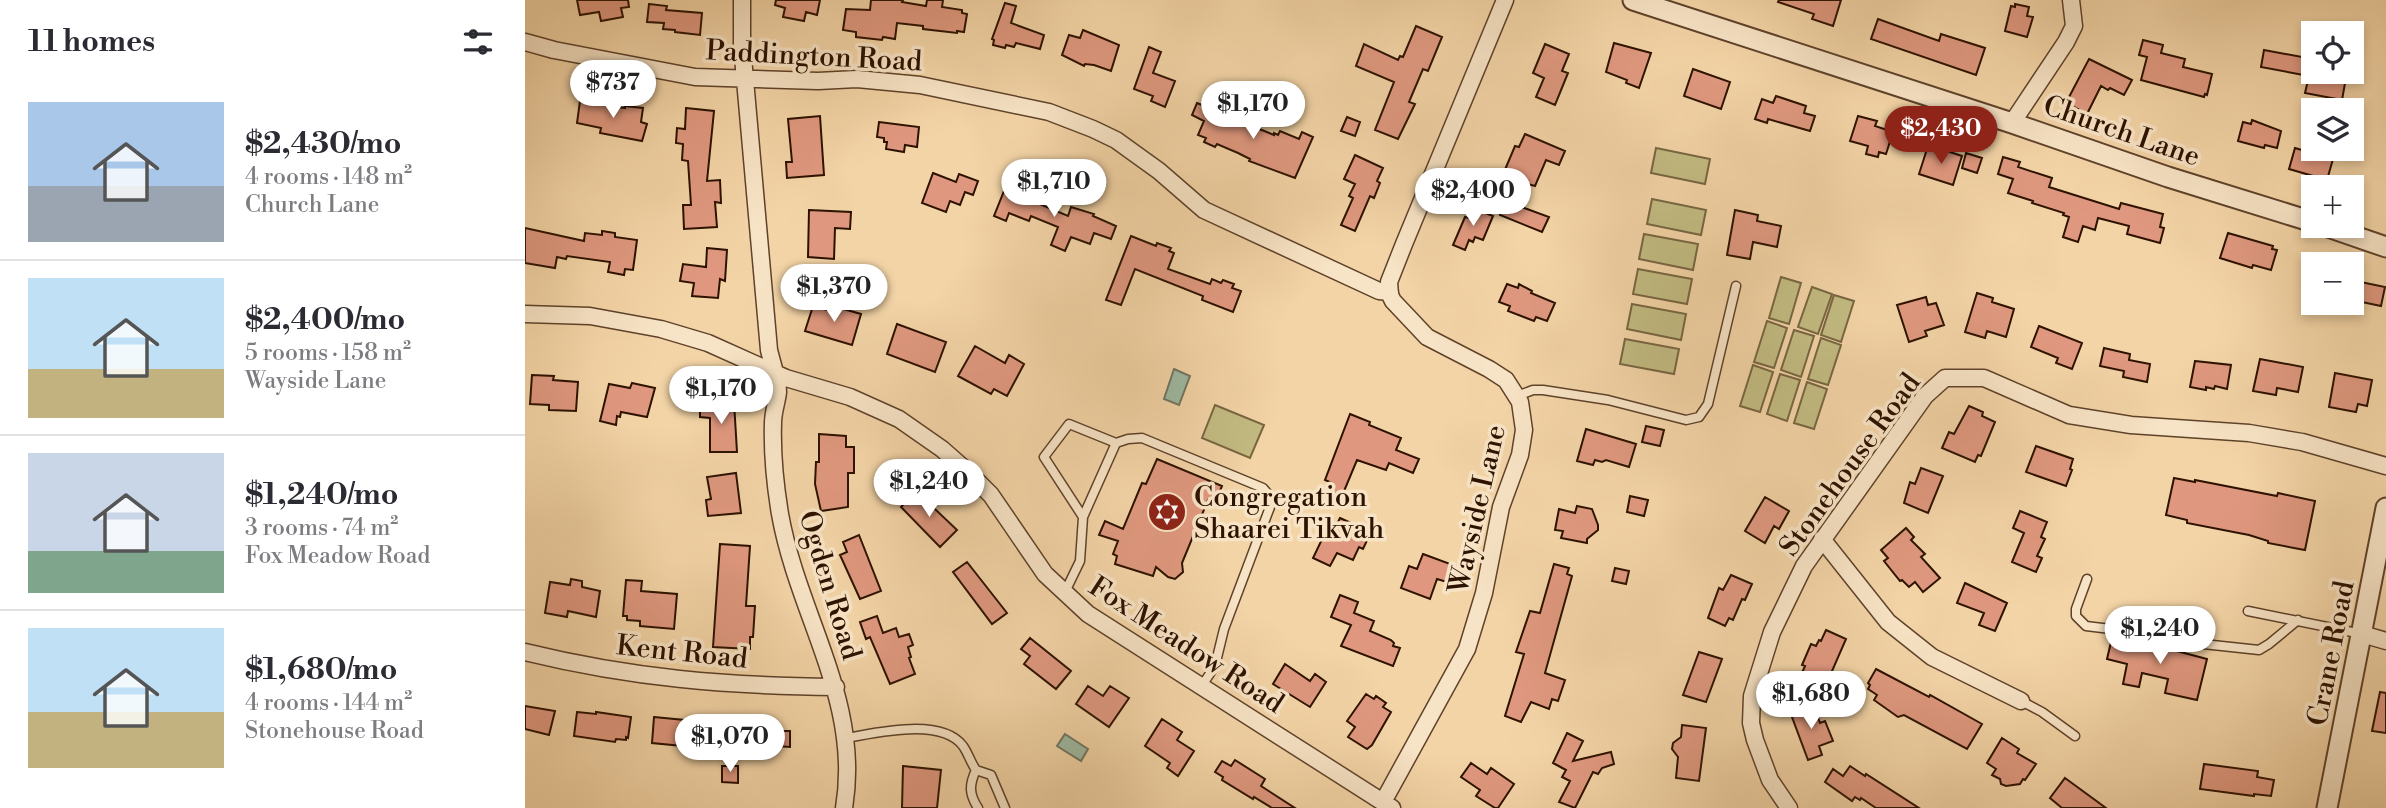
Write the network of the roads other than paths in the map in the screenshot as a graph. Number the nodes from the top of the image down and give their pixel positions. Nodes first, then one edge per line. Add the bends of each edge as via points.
1 (742, 0) edge
2 (1505, 0) edge
3 (1633, 0) edge
4 (2071, 0) edge
5 (525, 42) edge
6 (744, 78) junction
7 (2011, 123) junction
8 (2301, 218) edge
9 (2360, 238) edge
10 (2386, 247) edge
11 (1736, 286) dead end
12 (1389, 292) junction
13 (525, 314) edge
14 (774, 373) junction
15 (1517, 396) junction
16 (1116, 443) junction
17 (2386, 466) edge
18 (2386, 508) edge
19 (1083, 517) junction
20 (1822, 539) junction
21 (2087, 579) dead end
22 (1065, 594) junction
23 (2248, 611) dead end
24 (2298, 620) junction
25 (2362, 634) junction
26 (2386, 641) edge
27 (525, 652) edge
28 (836, 687) junction
29 (1201, 687) junction
30 (2021, 701) joint
31 (2075, 736) dead end
32 (846, 738) junction
33 (976, 770) junction
34 (1388, 805) edge
35 (845, 808) edge
36 (978, 808) edge
37 (1005, 808) edge
38 (1789, 808) edge
39 (2327, 808) edge

1 - 6 street, Ogden Road
2 - 12 street via 1404,244
3 - 7 street, Church Lane
4 - 7 street via 2074,26
5 - 6 street, Paddington Road via 695,77
6 - 12 street, Paddington Road via 920,85 1049,112 1116,140 1204,210
6 - 14 street, Ogden Road via 768,350
7 - 8 street, Church Lane
9 - 10 street
11 - 15 lane via 1708,404 1699,417 1686,420 1608,400 1543,390
12 - 15 street, Wayside Lane via 1427,337 1506,380
13 - 14 street, Fox Meadow Road via 590,316 661,329
14 - 22 street, Fox Meadow Road via 850,397 899,419 942,449 991,495 1045,574
14 - 28 street, Ogden Road via 778,390 773,450 784,533
15 - 34 street, Wayside Lane via 1524,421 1520,455 1501,506 1475,627
16 - 19 lane
16 - 19 lane via 1069,424 1044,457
16 - 29 lane via 1142,438 1263,488 1269,495 1270,507 1224,629 1215,666
17 - 20 street, Stonehouse Road via 2302,442 2249,433 2131,425 2069,415 1985,379 1945,378 1925,396
18 - 25 street, Crane Road
19 - 22 lane via 1080,561
20 - 30 street via 1888,622 1933,657
20 - 38 street, Stonehouse Road via 1772,632 1752,696 1755,740 1770,780
21 - 24 lane via 2075,609 2086,626 2259,650
22 - 29 street, Fox Meadow Road via 1088,614
23 - 24 lane
24 - 25 lane
25 - 26 street
25 - 39 street, Crane Road
27 - 28 street, Kent Road via 661,679
28 - 32 street, Ogden Road
29 - 34 street, Fox Meadow Road
30 - 31 lane
32 - 33 lane via 895,730 939,731 962,745
32 - 35 street, Ogden Road
33 - 36 lane via 970,783
33 - 37 lane via 991,775

